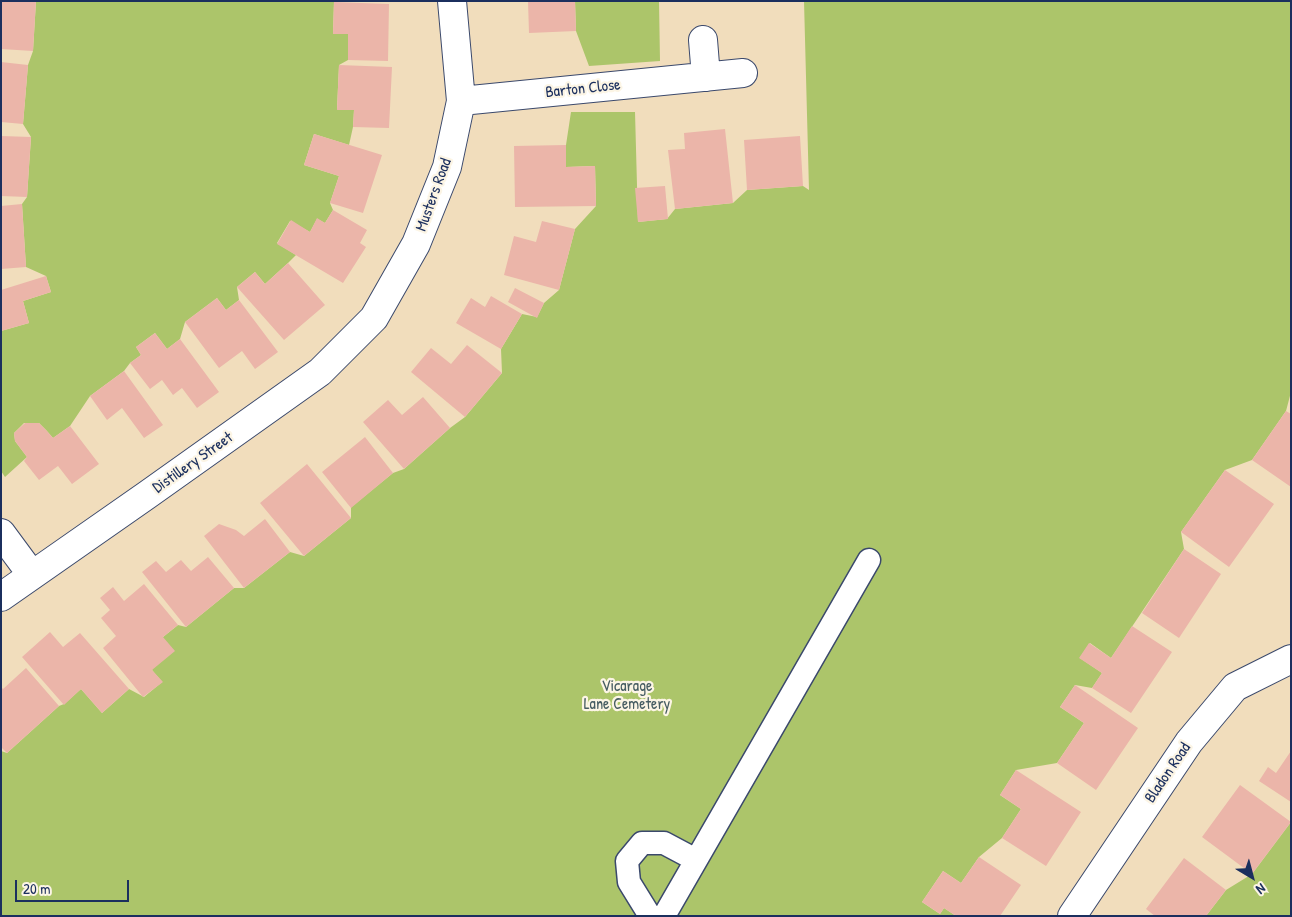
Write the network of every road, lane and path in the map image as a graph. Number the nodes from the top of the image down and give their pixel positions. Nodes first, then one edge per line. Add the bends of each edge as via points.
1 (452, 1) edge
2 (703, 40) dead end
3 (743, 73) dead end
4 (706, 77) junction
5 (461, 101) junction
6 (374, 318) joint
7 (1, 533) edge
8 (869, 560) dead end
9 (32, 575) junction
10 (1, 597) edge
11 (1291, 659) edge
12 (696, 860) junction
13 (650, 916) edge
14 (664, 916) edge
15 (1072, 916) edge

1 - 5 street, Musters Road
2 - 4 street
3 - 4 street, Barton Close
4 - 5 street, Barton Close
5 - 6 street, Musters Road via 447,167 416,244
6 - 9 street, Distillery Street via 320,372
7 - 9 street
8 - 12 lane
9 - 10 street, Distillery Street
11 - 15 street, Bladon Road via 1235,687 1189,742
12 - 13 lane via 664,843 642,844 627,861 629,882
12 - 14 lane

